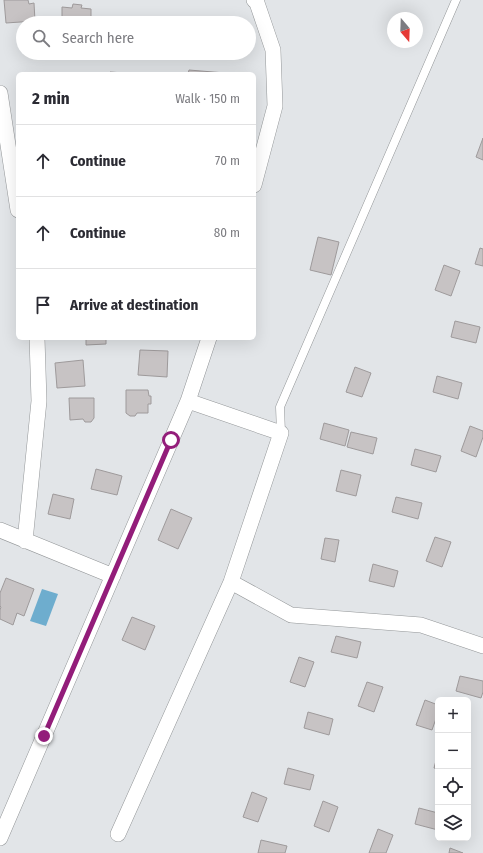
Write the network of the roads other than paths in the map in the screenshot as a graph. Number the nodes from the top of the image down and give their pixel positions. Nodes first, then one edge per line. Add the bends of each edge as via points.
1 (254, 0) edge
2 (456, 0) edge
3 (0, 93) edge
4 (256, 177) edge
5 (16, 197) edge
6 (37, 340) edge
7 (208, 340) edge
8 (188, 402) junction
9 (281, 433) junction
10 (0, 530) edge
11 (25, 541) junction
12 (113, 576) junction
13 (231, 582) junction
14 (483, 646) edge
15 (118, 834) dead end
16 (0, 838) edge

1 - 4 street via 257,2 273,50 275,106
2 - 9 lane via 280,407
3 - 5 street
6 - 11 street via 39,401
7 - 8 street
8 - 9 street
8 - 12 street
9 - 13 street
10 - 11 street
11 - 12 street
12 - 16 street
13 - 14 street via 291,615 421,625
13 - 15 street

